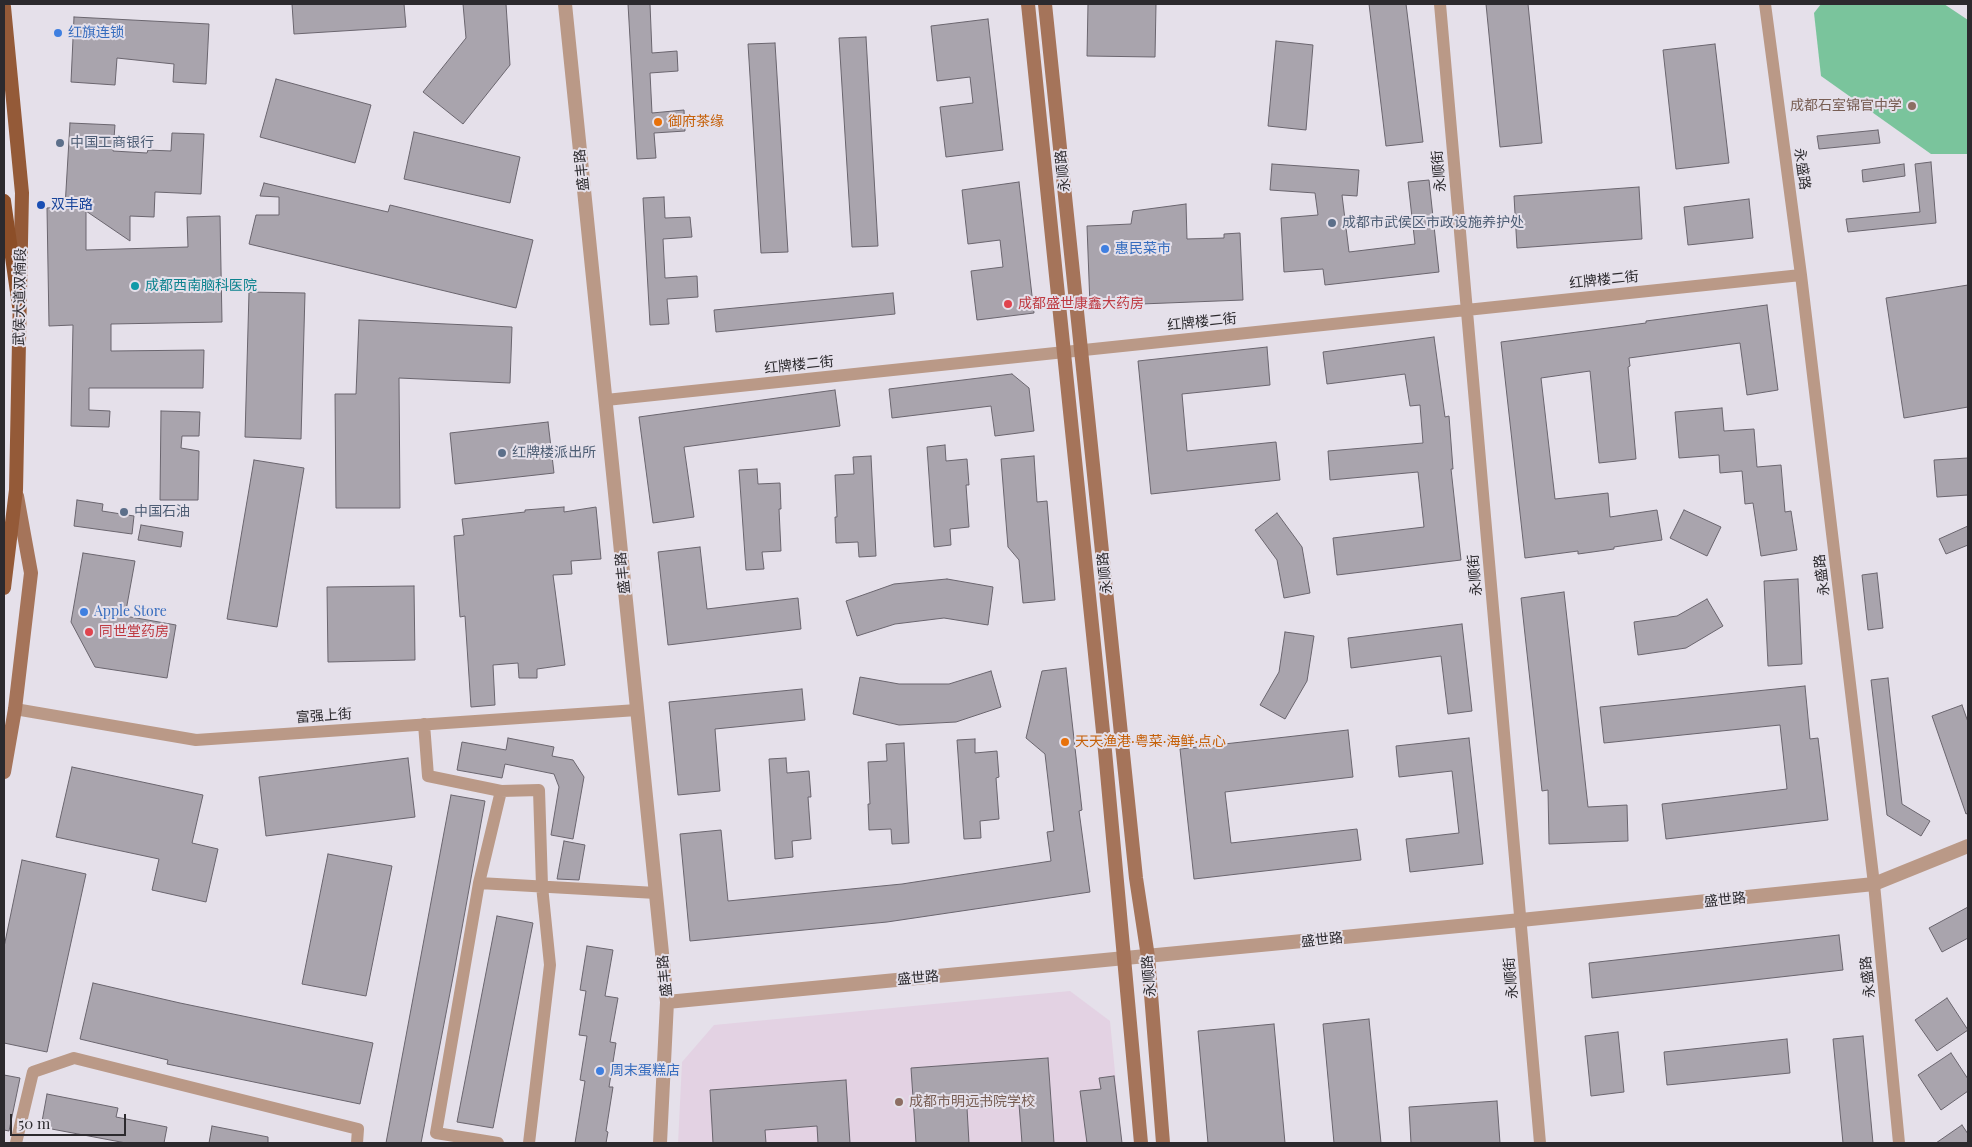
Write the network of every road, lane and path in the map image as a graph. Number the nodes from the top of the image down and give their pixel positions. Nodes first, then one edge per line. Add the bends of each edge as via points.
1 (565, 4) edge
2 (1028, 4) edge
3 (1045, 4) edge
4 (1440, 4) edge
5 (1765, 4) edge
6 (4, 7) edge
7 (4, 201) edge
8 (1801, 275) junction
9 (20, 306) junction
10 (1467, 310) junction
11 (1083, 350) junction
12 (1064, 352) junction
13 (606, 400) junction
14 (16, 490) junction
15 (4, 588) edge
16 (15, 709) junction
17 (637, 710) junction
18 (424, 724) junction
19 (4, 772) edge
20 (501, 791) junction
21 (1968, 846) edge
22 (479, 883) junction
23 (1874, 884) junction
24 (542, 886) junction
25 (656, 893) junction
26 (1521, 920) junction
27 (1148, 957) junction
28 (1125, 959) junction
29 (668, 1002) junction
30 (16, 1143) edge
31 (357, 1143) edge
32 (498, 1143) edge
33 (529, 1143) edge
34 (660, 1143) edge
35 (1141, 1143) edge
36 (1164, 1143) edge
37 (1540, 1143) edge
38 (1899, 1143) edge

1 - 13 street, 盛丰路
2 - 12 main road
3 - 11 main road, 永顺路
4 - 10 street, 永顺街
5 - 8 street, 永盛路
6 - 9 main road, 武侯大道双楠段 via 22,193
7 - 9 highway
8 - 10 street, 红牌楼二街
8 - 23 street, 永盛路
9 - 14 main road, 武侯大道双楠段
10 - 11 street, 红牌楼二街
10 - 26 street, 永顺街
11 - 12 street, 红牌楼二街
11 - 27 main road, 永顺路 via 1136,878
12 - 13 street, 红牌楼二街
12 - 28 main road
13 - 17 street, 盛丰路
14 - 15 main road, 武侯大道双楠段
14 - 16 main road via 31,573
16 - 18 street, 富强上街 via 196,740
16 - 19 main road
17 - 18 street, 富强上街
17 - 25 street, 盛丰路
18 - 20 street via 428,776
20 - 22 street
20 - 24 street via 539,790
21 - 23 street, 盛世路
22 - 24 street
22 - 32 street via 436,1133
23 - 26 street, 盛世路
23 - 38 street, 永盛路
24 - 25 street
24 - 33 street via 550,965
25 - 29 street, 盛丰路
26 - 27 street, 盛世路
26 - 37 street, 永顺街
27 - 28 street, 盛世路
27 - 36 main road, 永顺路
28 - 29 street, 盛世路
28 - 35 main road
29 - 34 street, 盛丰路
30 - 31 street via 33,1072 74,1058 358,1129

